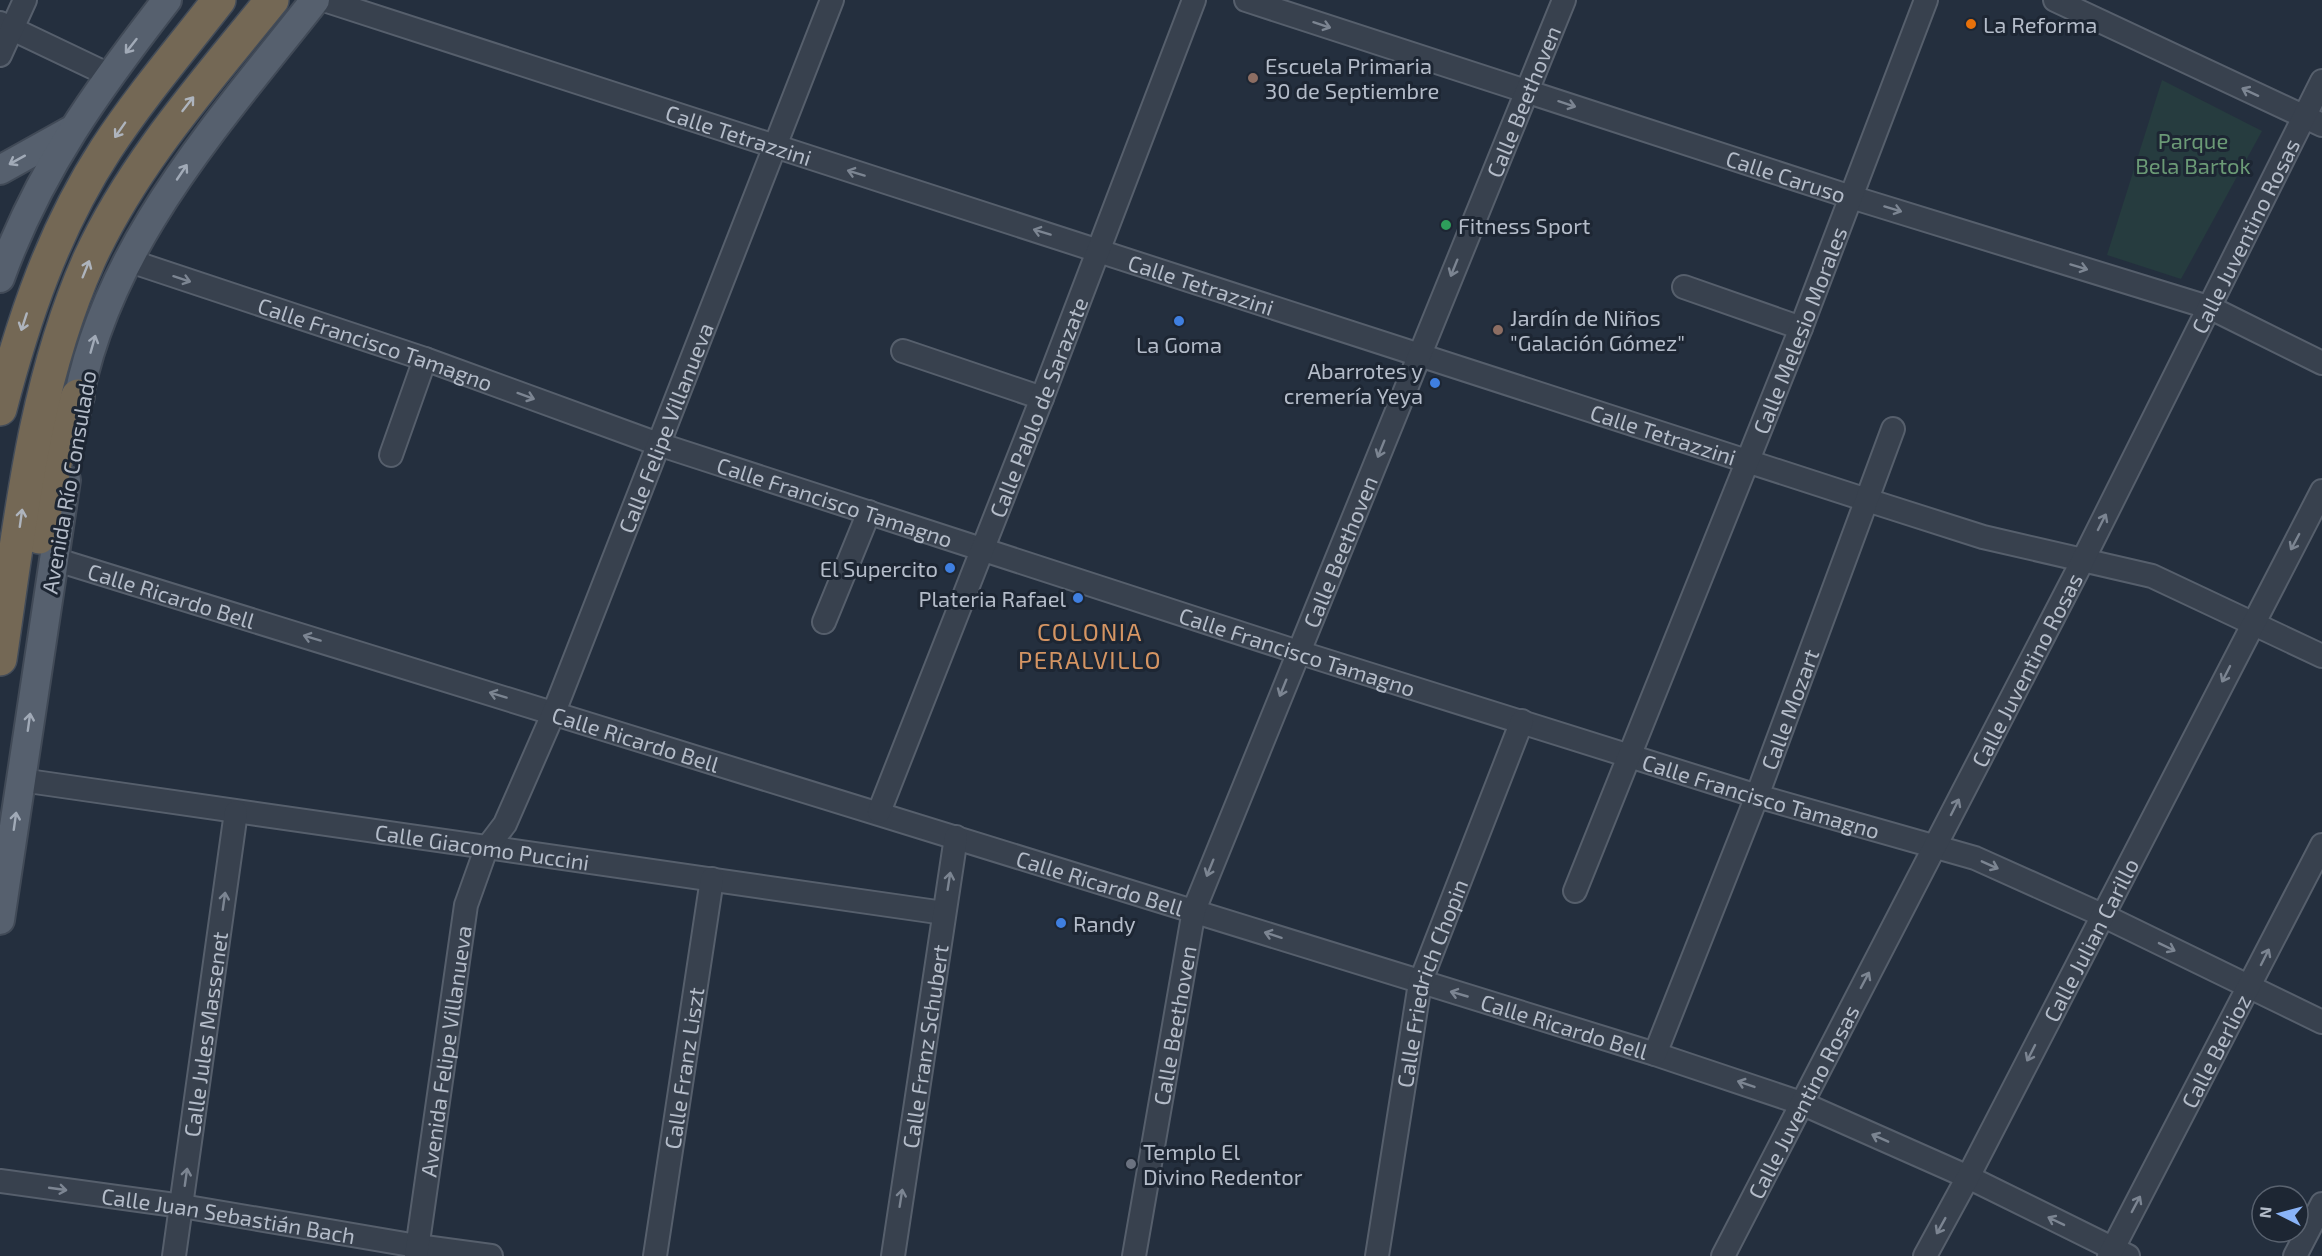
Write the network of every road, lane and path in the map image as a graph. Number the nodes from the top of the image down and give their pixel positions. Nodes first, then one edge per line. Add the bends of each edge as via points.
1 (25, 0) edge
2 (167, 0) edge
3 (219, 0) edge
4 (272, 0) edge
5 (315, 0) edge
6 (324, 0) edge
7 (832, 0) edge
8 (1194, 0) edge
9 (1246, 0) edge
10 (1563, 0) edge
11 (1926, 0) edge
12 (2055, 0) edge
13 (2081, 6) edge
14 (1290, 7) edge
15 (6, 26) edge
16 (0, 55) edge
17 (109, 75) junction
18 (2322, 81) edge
19 (1525, 91) junction
20 (2313, 121) edge
21 (70, 131) junction
22 (774, 148) junction
23 (0, 170) edge
24 (1851, 197) junction
25 (33, 201) junction
26 (0, 219) edge
27 (1097, 249) junction
28 (127, 260) junction
29 (0, 278) edge
30 (1684, 287) dead end
31 (2211, 308) junction
32 (1801, 328) junction
33 (903, 351) dead end
34 (1419, 356) junction
35 (425, 359) junction
36 (2322, 363) edge
37 (78, 396) junction
38 (1042, 398) junction
39 (0, 409) edge
40 (1893, 429) dead end
41 (658, 444) junction
42 (391, 455) dead end
43 (1747, 460) junction
44 (2322, 491) edge
45 (1867, 500) junction
46 (869, 512) junction
47 (983, 550) junction
48 (54, 559) junction
49 (2083, 560) junction
50 (824, 622) dead end
51 (2253, 622) junction
52 (1298, 652) junction
53 (2322, 656) edge
54 (0, 660) edge
55 (554, 712) junction
56 (1522, 721) junction
57 (1630, 757) junction
58 (21, 780) junction
59 (1757, 796) junction
60 (236, 812) junction
61 (879, 813) junction
62 (956, 837) junction
63 (2322, 845) edge
64 (1935, 846) junction
65 (486, 849) junction
66 (712, 879) junction
67 (1575, 891) dead end
68 (1194, 910) junction
69 (944, 913) junction
70 (2102, 915) junction
71 (0, 920) edge
72 (1420, 983) junction
73 (2250, 987) junction
74 (2322, 1022) edge
75 (1655, 1053) junction
76 (1801, 1103) junction
77 (1968, 1178) junction
78 (0, 1181) edge
79 (2322, 1204) edge
80 (182, 1206) junction
81 (417, 1251) edge
82 (2116, 1253) edge
83 (174, 1256) edge
84 (491, 1256) edge
85 (655, 1256) edge
86 (893, 1256) edge
87 (1134, 1256) edge
88 (1377, 1256) edge
89 (1723, 1256) edge
90 (1925, 1256) edge
91 (2295, 1256) edge

1 - 15 street
2 -> 17 main road
3 -> 39 highway via 133,110 83,188 37,284
54 -> 4 highway via 30,453 56,347 90,259 136,176 167,131
28 -> 5 main road, Avenida Río Consulado via 189,161
6 - 22 street, Calle Tetrazzini
7 - 22 street, Calle Felipe Villanueva
8 - 27 street, Calle Pablo de Sarazate
9 - 14 street, Calle Caruso
10 - 19 street, Calle Beethoven
11 - 24 street, Calle Melesio Morales
12 - 13 street
20 -> 13 street
14 -> 19 street, Calle Caruso
15 - 16 street
15 - 17 street
17 - 21 main road
18 - 20 street, Calle Juventino Rosas
19 -> 24 street, Calle Caruso
19 -> 34 street, Calle Beethoven
20 - 31 street, Calle Juventino Rosas
21 -> 23 main road
21 - 25 main road
27 -> 22 street, Calle Tetrazzini
22 - 41 street, Calle Felipe Villanueva
24 -> 31 street, Calle Caruso
24 - 32 street, Calle Melesio Morales
25 - 26 main road
25 - 29 main road
27 - 34 street, Calle Tetrazzini
27 - 38 street, Calle Pablo de Sarazate
28 -> 35 street, Calle Francisco Tamagno
37 -> 28 main road, Avenida Río Consulado via 96,333
30 - 32 street
31 - 36 street, Calle Caruso
49 -> 31 street, Calle Juventino Rosas
32 - 43 street, Calle Melesio Morales
33 - 38 street
34 - 43 street, Calle Tetrazzini
34 -> 52 street, Calle Beethoven
35 -> 41 street, Calle Francisco Tamagno
35 - 42 street
37 - 48 main road, Avenida Río Consulado
37 - 54 highway via 55,458 31,581
38 - 47 street, Calle Pablo de Sarazate
40 - 45 street, Calle Mozart
41 - 46 street, Calle Francisco Tamagno
41 - 55 street, Calle Felipe Villanueva
43 - 45 street, Calle Tetrazzini
43 - 57 street, Calle Melesio Morales
44 -> 51 street, Calle Julian Carillo
45 - 49 street, Calle Tetrazzini via 1983,537
45 - 59 street, Calle Mozart
46 - 47 street, Calle Francisco Tamagno
46 - 50 street
47 - 52 street, Calle Francisco Tamagno
47 - 61 street, Calle Pablo de Sarazate
55 -> 48 street, Calle Ricardo Bell
58 -> 48 main road, Avenida Río Consulado
49 - 51 street, Calle Tetrazzini via 2152,576
64 -> 49 street, Calle Juventino Rosas
51 - 53 street, Calle Tetrazzini
51 -> 70 street, Calle Julian Carillo
52 - 56 street, Calle Francisco Tamagno
52 -> 68 street, Calle Beethoven
55 - 61 street, Calle Ricardo Bell
55 - 65 street, Calle Felipe Villanueva via 505,824
56 - 57 street, Calle Francisco Tamagno
56 - 72 street, Calle Friedrich Chopin
57 - 59 street, Calle Francisco Tamagno
57 - 67 street, Calle Melesio Morales
58 - 60 street, Calle Giacomo Puccini
71 -> 58 main road, Avenida Río Consulado
59 - 64 street, Calle Francisco Tamagno
59 - 75 street, Calle Mozart
60 - 65 street, Calle Giacomo Puccini
80 -> 60 street, Calle Jules Massenet
61 - 62 street, Calle Ricardo Bell
62 - 68 street, Calle Ricardo Bell
69 -> 62 street, Calle Franz Schubert
73 -> 63 street, Calle Berlioz
64 -> 70 street, Calle Francisco Tamagno via 1975,858
76 -> 64 street, Calle Juventino Rosas
65 - 66 street, Calle Giacomo Puccini
65 - 81 street, Avenida Felipe Villanueva via 466,905
66 - 69 street, Calle Giacomo Puccini
66 - 85 street, Calle Franz Liszt
72 -> 68 street, Calle Ricardo Bell
68 - 87 street, Calle Beethoven
86 -> 69 street, Calle Franz Schubert
70 -> 73 street, Calle Francisco Tamagno
70 -> 77 street, Calle Julian Carillo
75 -> 72 street, Calle Ricardo Bell
72 - 88 street, Calle Friedrich Chopin
73 - 74 street, Calle Francisco Tamagno
82 -> 73 street, Calle Berlioz
76 -> 75 street, Calle Ricardo Bell
77 -> 76 street, Calle Ricardo Bell
76 - 89 street, Calle Juventino Rosas
82 -> 77 street, Calle Ricardo Bell
77 -> 90 street, Calle Julian Carillo
78 -> 80 street, Calle Juan Sebastián Bach
79 - 91 street
80 - 81 street, Calle Juan Sebastián Bach
80 - 83 street, Calle Jules Massenet
81 - 84 street, Calle Juan Sebastián Bach

